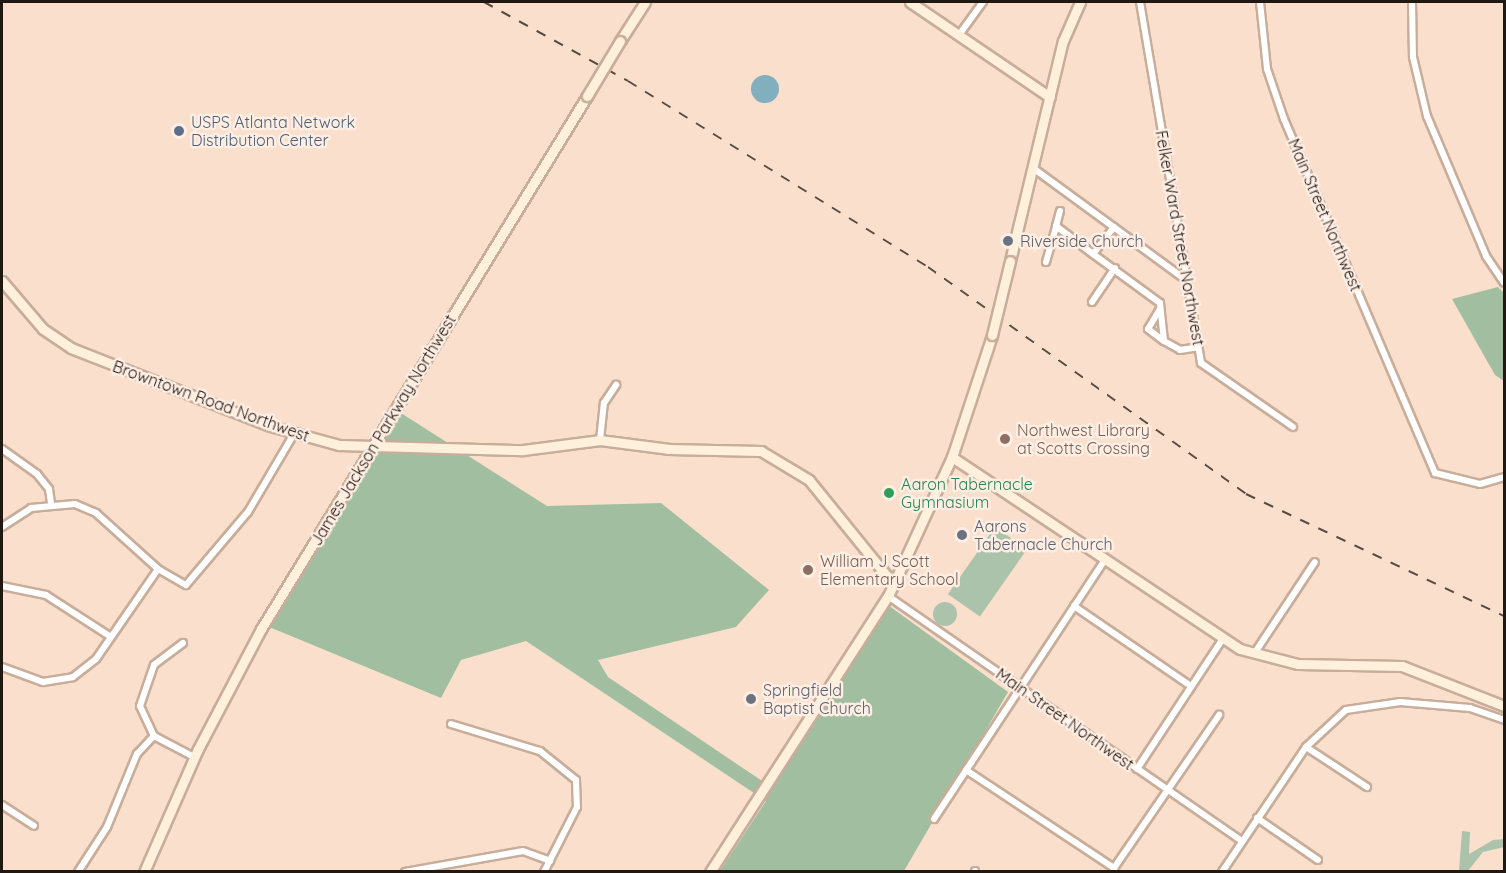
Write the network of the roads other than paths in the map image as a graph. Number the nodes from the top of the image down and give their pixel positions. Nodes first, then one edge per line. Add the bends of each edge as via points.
1 (645, 2) edge
2 (910, 2) edge
3 (983, 2) edge
4 (1080, 2) edge
5 (1140, 2) edge
6 (1260, 2) edge
7 (1412, 2) edge
8 (959, 35) junction
9 (1050, 97) junction
10 (1033, 168) junction
11 (1060, 211) dead end
12 (1056, 226) junction
13 (1114, 227) junction
14 (1093, 254) junction
15 (1046, 262) dead end
16 (1115, 268) junction
17 (1187, 280) junction
18 (2, 281) edge
19 (1504, 283) edge
20 (1092, 302) dead end
21 (1161, 308) junction
22 (1164, 340) junction
23 (1198, 347) junction
24 (616, 385) dead end
25 (1293, 427) dead end
26 (294, 434) junction
27 (600, 440) junction
28 (2, 449) edge
29 (370, 450) junction
30 (952, 457) junction
31 (1504, 477) edge
32 (51, 503) junction
33 (2, 527) edge
34 (1105, 560) junction
35 (1315, 561) dead end
36 (158, 569) junction
37 (894, 585) junction
38 (2, 586) edge
39 (888, 596) junction
40 (1074, 606) junction
41 (111, 637) junction
42 (1222, 640) junction
43 (183, 643) dead end
44 (1253, 655) junction
45 (2, 667) edge
46 (1191, 686) junction
47 (1019, 688) junction
48 (1477, 694) junction
49 (1504, 706) edge
50 (1470, 708) junction
51 (1219, 715) dead end
52 (1504, 720) edge
53 (451, 724) dead end
54 (154, 736) junction
55 (1306, 747) junction
56 (194, 757) junction
57 (1137, 769) junction
58 (966, 770) junction
59 (1367, 787) dead end
60 (1168, 790) junction
61 (2, 805) edge
62 (934, 819) dead end
63 (1257, 819) junction
64 (34, 826) dead end
65 (1242, 841) junction
66 (1318, 860) dead end
67 (550, 861) junction
68 (78, 872) edge
69 (144, 872) edge
70 (405, 872) edge
71 (544, 872) edge
72 (710, 872) edge
73 (1222, 872) edge

1 - 29 street, James Jackson Parkway Northwest, bridge
2 - 8 street
3 - 8 street
4 - 9 street
5 - 17 street, Felker Ward Street Northwest
6 - 31 street, Main Street Northwest via 1267,69 1284,118 1435,473 1480,484
7 - 19 street via 1413,57 1427,116 1486,256
8 - 9 street
9 - 10 street
10 - 13 street
10 - 30 street, bridge via 992,335
11 - 12 street
12 - 14 street
12 - 15 street
13 - 14 street
13 - 17 street
14 - 16 street
16 - 20 street
16 - 21 street via 1155,297
17 - 23 street, Felker Ward Street Northwest
18 - 26 street, Browntown Road Northwest via 37,323 71,348
21 - 22 street
21 - 22 street via 1148,329
22 - 23 street via 1180,350
23 - 25 street, Felker Ward Street Northwest via 1204,369
24 - 27 street via 604,403
26 - 29 street, Browntown Road Northwest
26 - 36 street via 248,512 186,585
27 - 29 street, Browntown Road Northwest via 524,450
27 - 37 street, Browntown Road Northwest via 669,449 743,448 778,458 809,480
28 - 32 street via 37,474 49,489
29 - 56 street, James Jackson Parkway Northwest via 261,629
30 - 34 street
30 - 37 street
32 - 33 street via 31,508
32 - 36 street via 96,513
34 - 40 street
34 - 42 street
35 - 44 street
36 - 41 street
37 - 39 street
38 - 41 street via 46,595
39 - 47 street, Main Street Northwest
39 - 72 street
40 - 46 street
40 - 47 street
41 - 45 street via 87,668 57,682 30,680
42 - 44 street
42 - 46 street
43 - 54 street via 154,665 141,696 142,713
44 - 48 street via 1298,664 1402,666
46 - 57 street
47 - 57 street, Main Street Northwest
47 - 58 street
48 - 49 street
48 - 50 street
50 - 52 street
50 - 55 street via 1363,704 1333,718
51 - 60 street
53 - 67 street via 540,751 576,780 577,807
54 - 56 street
54 - 68 street via 137,754 107,827
55 - 59 street
55 - 63 street
56 - 69 street, James Jackson Parkway Northwest
57 - 60 street, Main Street Northwest
58 - 60 street via 1111,868 1124,856
58 - 62 street
60 - 65 street, Main Street Northwest
61 - 64 street
63 - 65 street
63 - 66 street
65 - 73 street
67 - 70 street via 523,851
67 - 71 street

